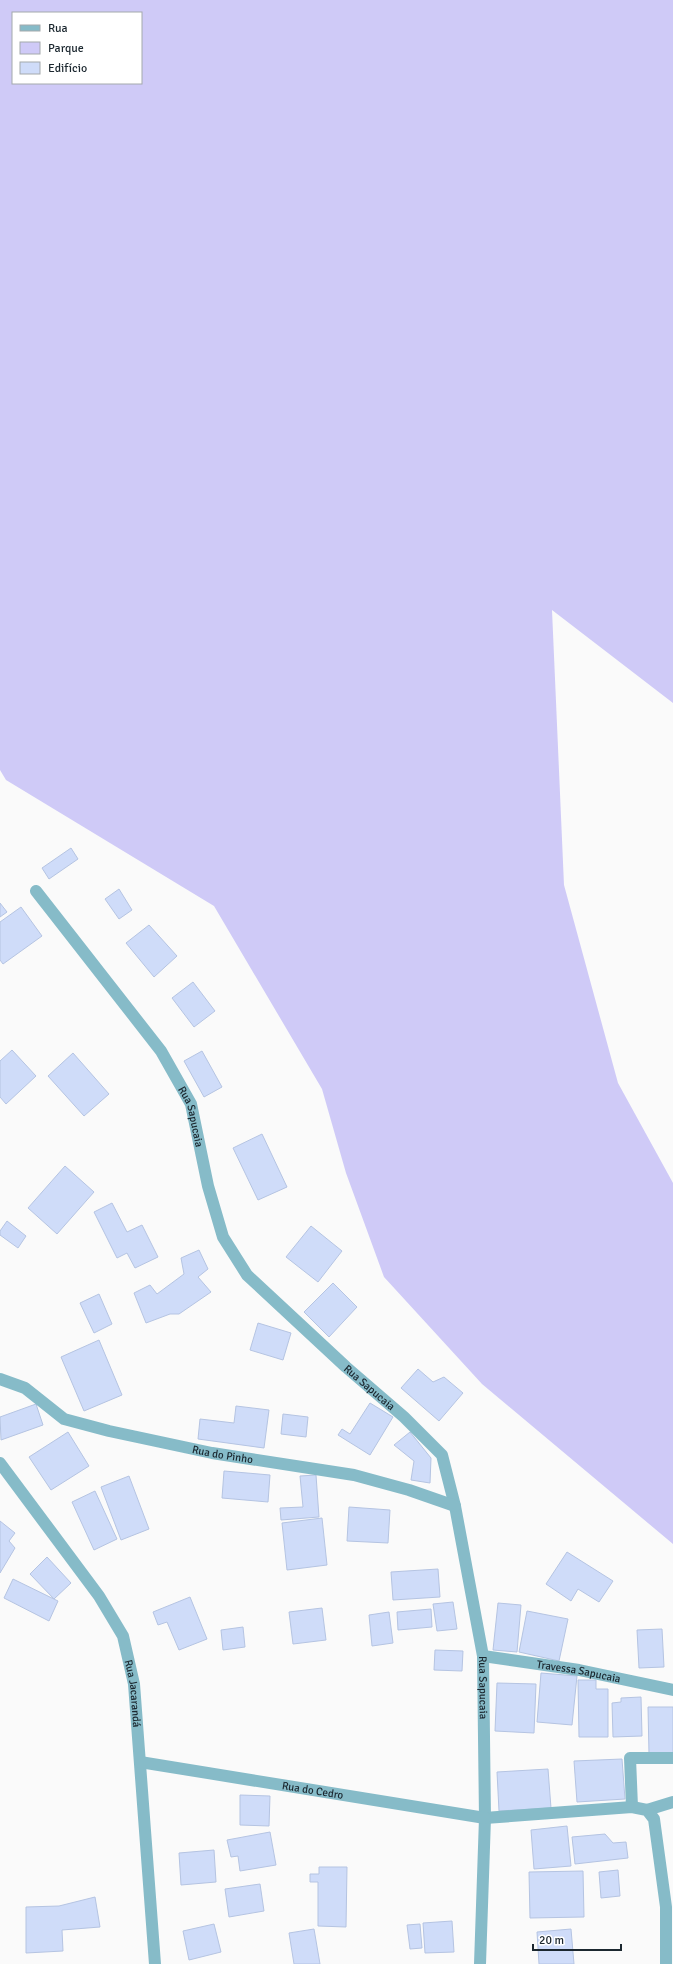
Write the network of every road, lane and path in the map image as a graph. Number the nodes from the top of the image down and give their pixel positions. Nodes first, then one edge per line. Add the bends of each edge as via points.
1 (36, 891) dead end
2 (0, 1379) edge
3 (0, 1463) edge
4 (455, 1506) junction
5 (483, 1656) junction
6 (673, 1690) edge
7 (673, 1758) edge
8 (140, 1762) junction
9 (673, 1802) edge
10 (632, 1807) junction
11 (647, 1810) junction
12 (485, 1818) junction
13 (155, 1964) edge
14 (480, 1964) edge
15 (666, 1964) edge

1 - 4 street, Rua Sapucaia via 160,1051 191,1104 208,1186 223,1237 247,1275 404,1417 442,1455
2 - 4 street, Rua do Pinho via 25,1388 64,1419 212,1452 354,1475
3 - 8 street, Rua Jacarandá via 99,1596 123,1636 134,1684
4 - 5 street, Rua Sapucaia
5 - 6 street, Travessa Sapucaia via 579,1670
5 - 12 street, Rua Sapucaia
7 - 10 street via 630,1758
8 - 12 street, Rua do Cedro
8 - 13 street, Rua Jacarandá
9 - 11 street
10 - 11 street, Rua do Cedro
10 - 12 street, Rua do Cedro
11 - 15 street via 654,1819 665,1899
12 - 14 street, Rua Sapucaia

